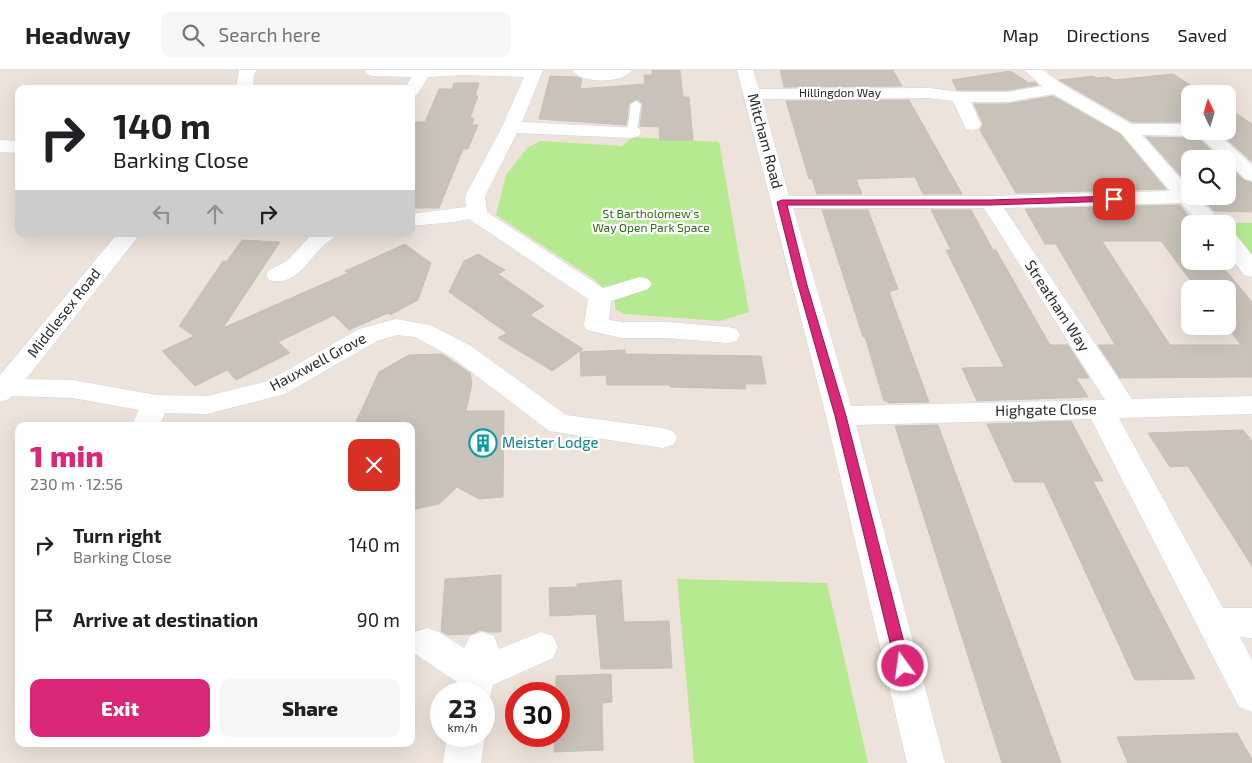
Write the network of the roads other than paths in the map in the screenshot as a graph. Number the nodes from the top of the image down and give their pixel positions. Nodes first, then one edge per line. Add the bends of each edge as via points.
1 (249, 70) edge
2 (580, 70) edge
3 (624, 70) edge
4 (372, 71) dead end
5 (534, 71) edge
6 (423, 72) junction
7 (1035, 72) edge
8 (1059, 79) edge
9 (749, 82) edge
10 (244, 85) edge
11 (415, 85) edge
12 (960, 97) junction
13 (636, 104) dead end
14 (972, 125) dead end
15 (512, 126) junction
16 (1127, 130) junction
17 (1181, 130) edge
18 (632, 132) joint
19 (1214, 140) edge
20 (0, 146) edge
21 (15, 147) edge
22 (1252, 175) edge
23 (1181, 191) edge
24 (1181, 197) edge
25 (782, 202) junction
26 (990, 202) junction
27 (1194, 205) edge
28 (476, 211) junction
29 (1204, 215) edge
30 (415, 220) edge
31 (127, 237) edge
32 (322, 237) edge
33 (1236, 250) edge
34 (1252, 270) edge
35 (277, 275) dead end
36 (640, 284) dead end
37 (600, 297) junction
38 (728, 335) dead end
39 (2, 389) edge
40 (1252, 405) edge
41 (1112, 409) junction
42 (150, 415) edge
43 (840, 416) junction
44 (663, 438) dead end
45 (1213, 622) junction
46 (1252, 623) edge
47 (427, 643) dead end
48 (541, 647) dead end
49 (477, 672) edge
50 (1252, 695) edge
51 (464, 747) edge
52 (462, 763) edge
53 (926, 763) edge

1 - 10 street
2 - 3 street via 600,76
4 - 6 street
5 - 6 street
5 - 15 street
6 - 11 street
7 - 8 street
8 - 12 street, Hillingdon Way via 1008,97
8 - 16 street
9 - 12 street, Hillingdon Way via 851,93 929,93
9 - 25 street, Mitcham Road
12 - 14 street
13 - 18 lane
15 - 18 street
15 - 28 street via 475,196
16 - 17 street
16 - 23 street
19 - 22 street
20 - 21 street
24 - 26 street
25 - 26 street
25 - 43 street, Mitcham Road
26 - 41 street, Streatham Way
27 - 29 street
28 - 30 street
28 - 37 street via 477,215
31 - 39 street, Middlesex Road
32 - 35 street via 295,266
33 - 34 street
36 - 37 street
37 - 38 street via 596,325 622,330
39 - 42 street, Hauxwell Grove via 73,389
40 - 41 street, Highgate Close
41 - 43 street, Highgate Close
41 - 45 street, Streatham Way
42 - 44 street, Hauxwell Grove via 276,388 346,342 396,327 421,330 462,352 559,424
43 - 53 street, Mitcham Road
45 - 46 street
45 - 50 street, Streatham Way
47 - 49 street
48 - 49 street
51 - 52 street

